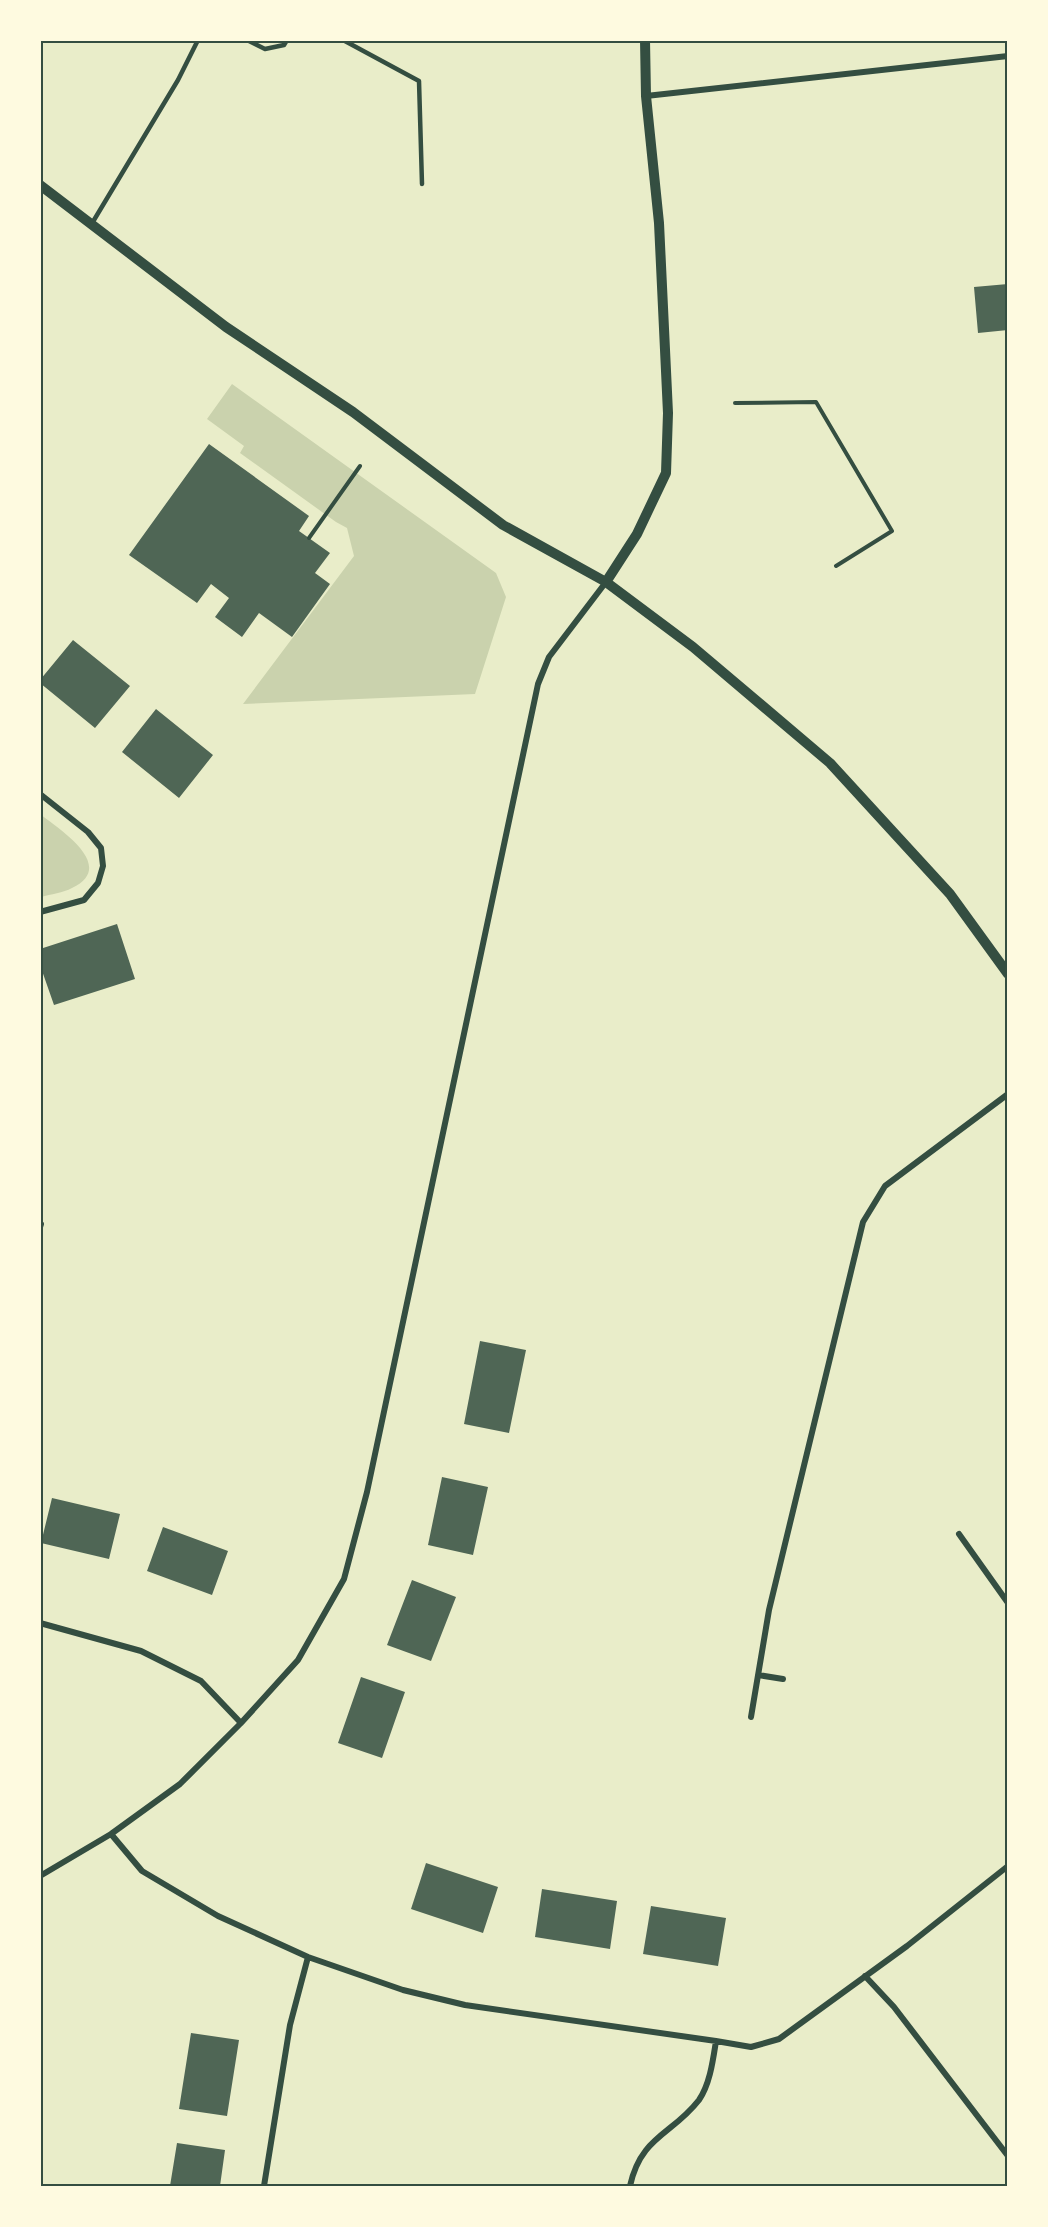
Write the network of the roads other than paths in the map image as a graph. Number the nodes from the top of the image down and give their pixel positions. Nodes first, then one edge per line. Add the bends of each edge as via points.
1 (198, 40) edge
2 (247, 40) edge
3 (287, 40) edge
4 (343, 40) edge
5 (645, 40) edge
6 (1008, 56) edge
7 (646, 96) junction
8 (422, 184) dead end
9 (40, 185) edge
10 (91, 225) junction
11 (606, 582) junction
12 (40, 794) edge
13 (40, 912) edge
14 (1008, 974) edge
15 (1008, 1094) edge
16 (959, 1534) dead end
17 (1008, 1603) edge
18 (40, 1623) edge
19 (758, 1675) junction
20 (783, 1679) dead end
21 (751, 1717) dead end
22 (241, 1723) junction
23 (111, 1834) junction
24 (1008, 1866) edge
25 (40, 1876) edge
26 (308, 1957) junction
27 (865, 1976) junction
28 (716, 2041) junction
29 (1008, 2156) edge
30 (264, 2187) edge
31 (630, 2187) edge

1 - 10 lane
2 - 3 lane via 265,49 284,45
4 - 8 lane via 419,81
5 - 7 street
6 - 7 street
7 - 11 street via 659,224 668,413 666,473 636,534
9 - 10 street
10 - 11 street via 226,327 353,412 503,525
11 - 14 street via 693,647 830,764 950,894
11 - 22 street via 549,657 538,684 368,1492 344,1579 298,1660
12 - 13 street via 88,832 101,848 103,866 98,883 84,900
15 - 19 street via 885,1186 863,1222 769,1610
16 - 17 street
18 - 22 street via 141,1651 201,1681
19 - 20 street
19 - 21 street
22 - 23 street via 180,1784
23 - 25 street
23 - 26 street via 142,1871 218,1916
24 - 27 street
26 - 28 street via 403,1990 465,2005
26 - 30 street via 291,2025
27 - 28 street via 779,2039 751,2047
27 - 29 street via 894,2007
28 - 31 street via 711,2072 699,2099 636,2162

